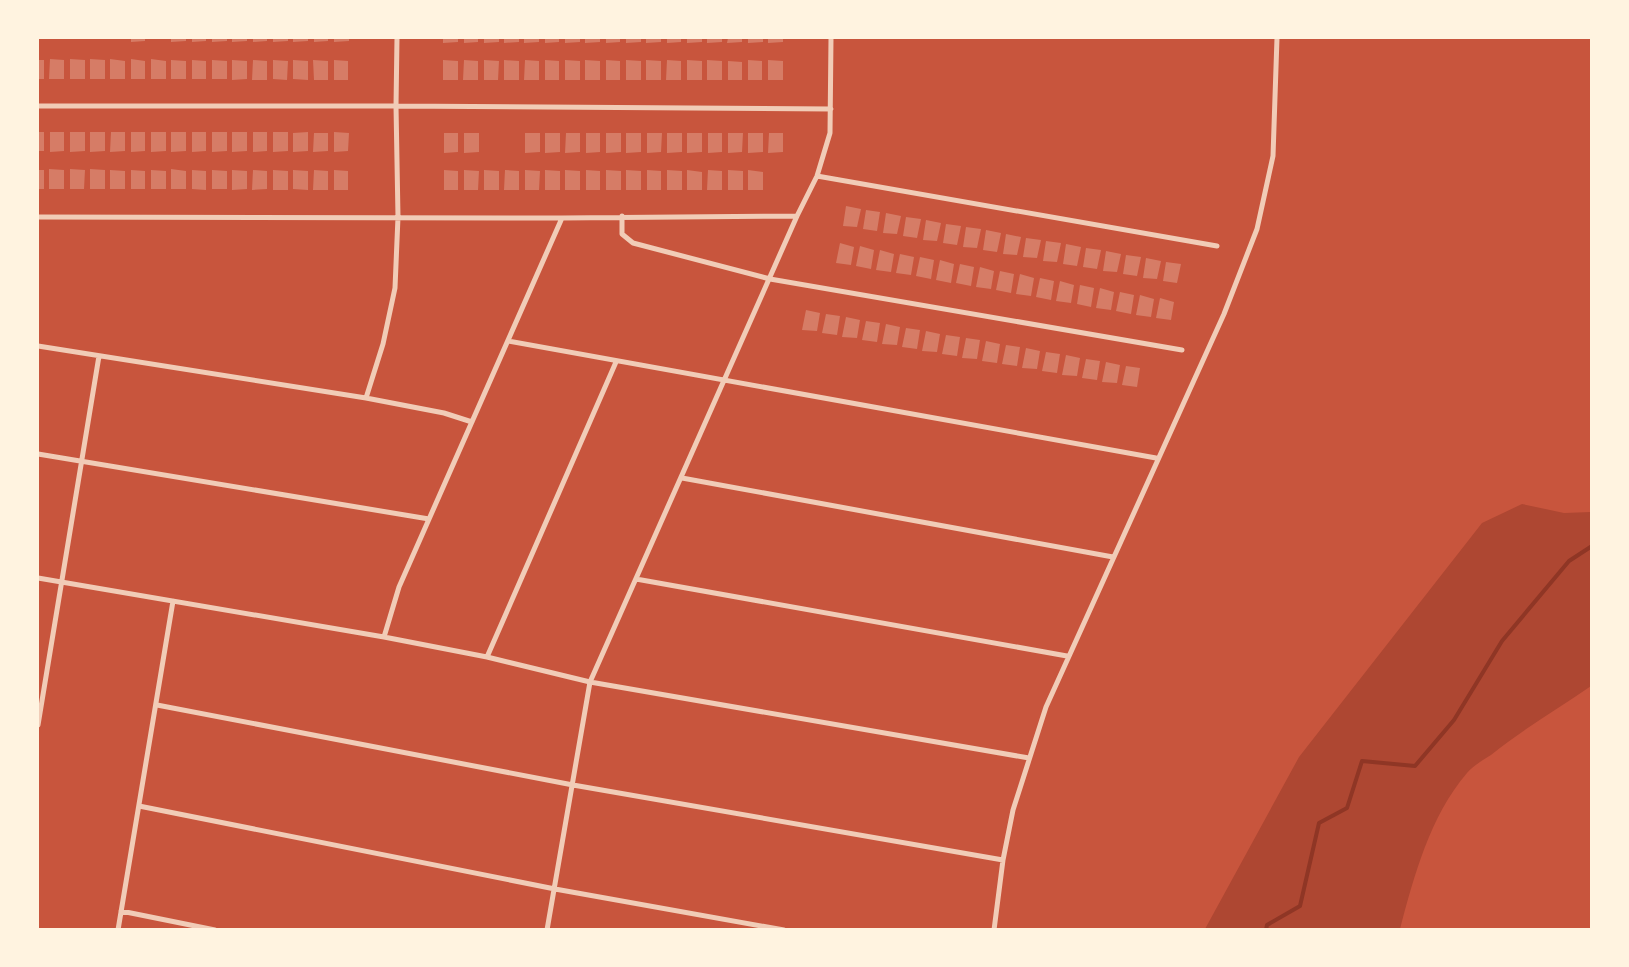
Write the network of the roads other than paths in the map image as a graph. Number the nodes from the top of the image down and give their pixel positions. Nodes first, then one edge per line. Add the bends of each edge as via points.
1 (397, 38) edge
2 (831, 38) edge
3 (1277, 38) edge
4 (38, 106) edge
5 (396, 106) junction
6 (831, 109) junction
7 (817, 176) junction
8 (622, 216) junction
9 (797, 216) junction
10 (38, 217) edge
11 (398, 217) junction
12 (562, 218) junction
13 (1217, 246) dead end
14 (770, 279) junction
15 (508, 341) junction
16 (38, 346) edge
17 (1182, 350) dead end
18 (99, 356) junction
19 (616, 362) junction
20 (725, 379) junction
21 (366, 398) junction
22 (472, 422) junction
23 (38, 454) edge
24 (1156, 458) junction
25 (82, 461) junction
26 (682, 478) junction
27 (429, 519) junction
28 (1113, 557) junction
29 (38, 578) edge
30 (636, 578) junction
31 (62, 582) junction
32 (173, 601) junction
33 (384, 637) junction
34 (1067, 656) junction
35 (487, 657) junction
36 (590, 682) junction
37 (157, 705) junction
38 (38, 725) edge
39 (1029, 758) junction
40 (573, 785) junction
41 (139, 806) junction
42 (1003, 860) junction
43 (555, 889) junction
44 (121, 911) junction
45 (118, 930) edge
46 (215, 930) edge
47 (547, 930) edge
48 (784, 930) edge
49 (994, 930) edge

1 - 5 street
2 - 6 street
3 - 24 street via 1273,156 1257,229 1224,314
4 - 5 street
5 - 6 street
5 - 11 street
6 - 7 street via 830,134
7 - 9 street
7 - 13 street
8 - 9 street
8 - 12 street
8 - 14 street via 622,234 633,244
9 - 14 street
10 - 11 street
11 - 12 street
11 - 21 street via 394,288 383,344
12 - 15 street
14 - 17 street
14 - 20 street
15 - 19 street
15 - 22 street
16 - 18 street
18 - 21 street
18 - 25 street
19 - 20 street
19 - 35 street
20 - 24 street
20 - 26 street
21 - 22 street via 444,413
22 - 27 street
23 - 25 street
24 - 28 street
25 - 27 street
25 - 31 street
26 - 28 street
26 - 30 street
27 - 33 street via 399,587
28 - 34 street
29 - 31 street
30 - 34 street
30 - 36 street
31 - 32 street
31 - 38 street
32 - 33 street
32 - 37 street
33 - 35 street
34 - 39 street
35 - 36 street
36 - 39 street
36 - 40 street
37 - 40 street
37 - 41 street
39 - 42 street
40 - 42 street
40 - 43 street
41 - 43 street
41 - 44 street
42 - 49 street
43 - 47 street
43 - 48 street
44 - 45 street
44 - 46 street

